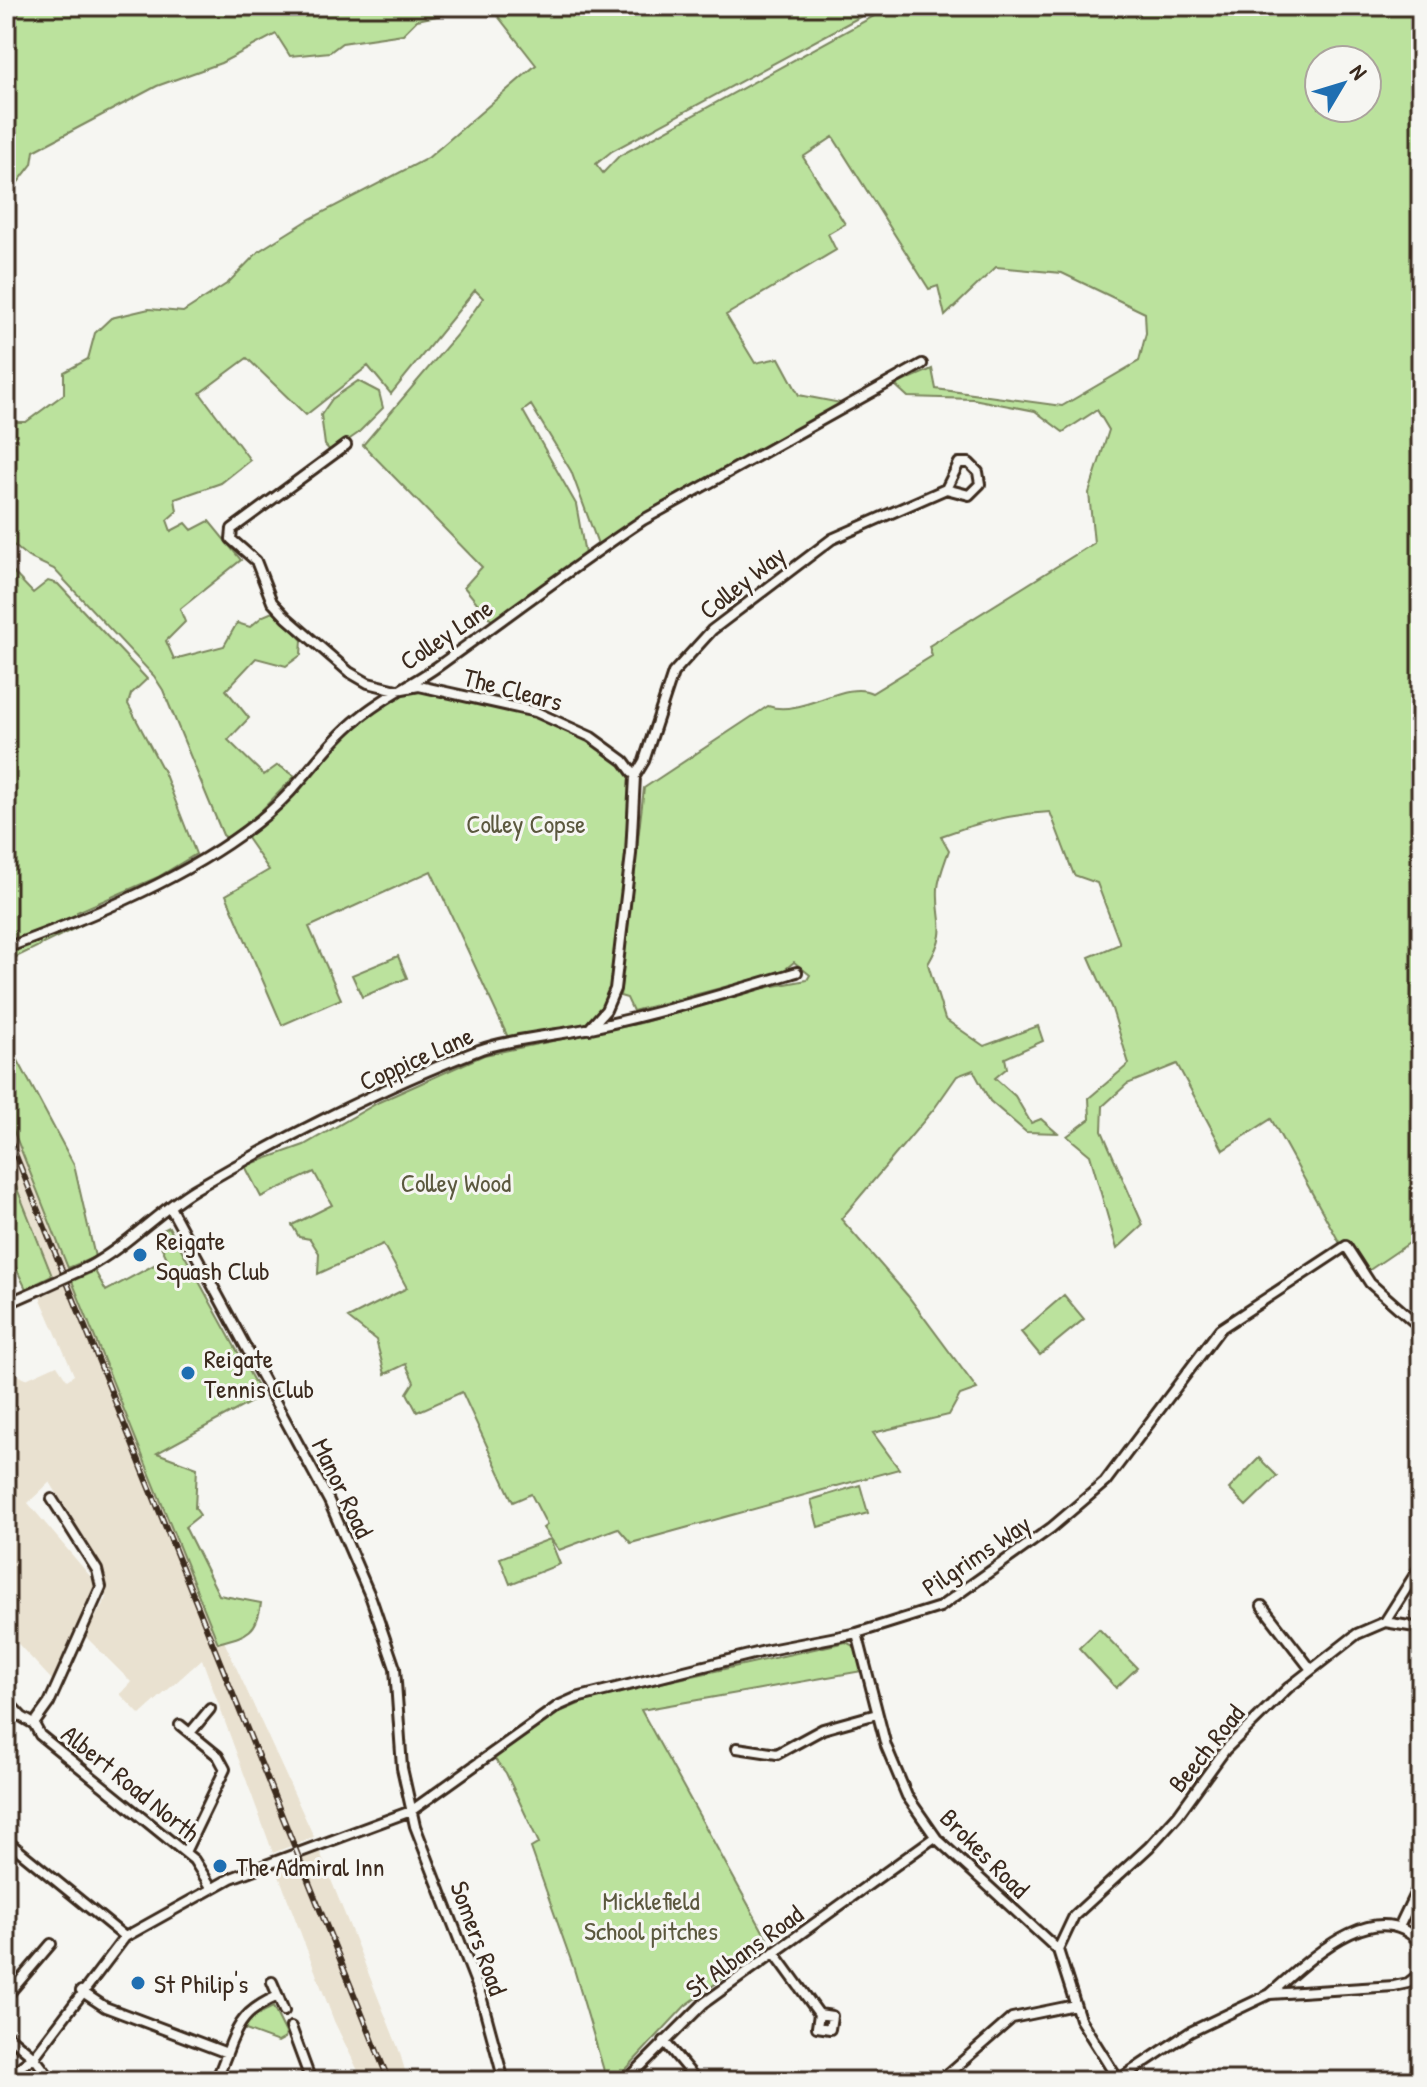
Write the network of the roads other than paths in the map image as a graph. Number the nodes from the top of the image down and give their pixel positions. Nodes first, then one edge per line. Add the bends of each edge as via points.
1 (922, 364) dead end
2 (346, 445) dead end
3 (946, 489) junction
4 (397, 690) junction
5 (635, 776) junction
6 (6, 948) edge
7 (797, 972) dead end
8 (589, 1029) junction
9 (170, 1207) junction
10 (6, 1304) edge
11 (1421, 1328) edge
12 (52, 1499) dead end
13 (1421, 1565) edge
14 (1262, 1606) dead end
15 (1385, 1622) junction
16 (1421, 1628) edge
17 (857, 1633) junction
18 (1310, 1668) junction
19 (6, 1700) edge
20 (210, 1709) dead end
21 (877, 1714) junction
22 (34, 1724) junction
23 (180, 1725) dead end
24 (190, 1733) junction
25 (737, 1748) dead end
26 (411, 1811) junction
27 (935, 1837) junction
28 (6, 1840) edge
29 (185, 1852) junction
30 (1421, 1881) edge
31 (211, 1887) junction
32 (1399, 1927) junction
33 (125, 1937) junction
34 (51, 1944) dead end
35 (1421, 1944) edge
36 (1058, 1950) junction
37 (774, 1952) junction
38 (1421, 1973) edge
39 (272, 1982) dead end
40 (81, 1991) junction
41 (1270, 1994) junction
42 (278, 1996) junction
43 (6, 1997) edge
44 (1075, 2005) junction
45 (284, 2011) dead end
46 (819, 2014) dead end
47 (291, 2027) dead end
48 (6, 2034) edge
49 (664, 2041) junction
50 (227, 2053) junction
51 (32, 2060) junction
52 (6, 2077) edge
53 (1119, 2080) edge
54 (52, 2081) edge
55 (216, 2081) edge
56 (311, 2081) edge
57 (504, 2081) edge
58 (626, 2081) edge
59 (697, 2081) edge
60 (940, 2081) edge

1 - 4 street, Colley Lane via 643,520
2 - 4 street, The Clears via 232,529 231,539 256,561 272,602 301,632 349,672
3 - 3 street, Colley Way via 959,463 969,463 978,472 980,484 973,493 965,496
3 - 5 street, Colley Way via 832,539 692,649 673,673
4 - 5 street, The Clears via 419,686 536,712 591,737
4 - 6 street, Colley Lane via 335,738 290,792 211,853 129,898
5 - 8 street via 615,989
7 - 8 street, Coppice Lane
8 - 9 street, Coppice Lane via 483,1048 447,1063 291,1138
9 - 10 street, Coppice Lane, bridge via 134,1232 118,1251
9 - 26 street, Manor Road via 329,1501 371,1598 395,1668 399,1743
11 - 17 street, Pilgrims Way via 1370,1283 1346,1246 1220,1329 1105,1482 1051,1528 940,1607
12 - 22 street, Albert Road North via 102,1580 49,1703
13 - 15 street
14 - 18 street
15 - 16 street
15 - 18 street, Beech Road via 1357,1634
17 - 21 street, Brokes Road
17 - 26 street, Pilgrims Way via 576,1698 537,1718
18 - 36 street, Beech Road via 1240,1732 1149,1847 1074,1916
19 - 22 street
20 - 24 street
21 - 25 street via 823,1729 777,1754
21 - 27 street, Brokes Road via 896,1775
22 - 29 street, Albert Road North via 40,1735
23 - 24 street
24 - 29 street via 218,1756 225,1769
26 - 31 street, Pilgrims Way
26 - 57 street, Somers Road via 481,1996
27 - 36 street, Brokes Road
27 - 37 street, St Albans Road
28 - 33 street
29 - 31 street, Albert Road North
30 - 32 street
31 - 33 street, Pilgrims Way
32 - 35 street
32 - 41 street via 1370,1927 1342,1937
33 - 40 street
34 - 43 street
36 - 44 street
37 - 46 street
37 - 49 street, St Albans Road via 704,2003
38 - 41 street via 1394,1986
39 - 42 street
40 - 50 street via 105,2007
40 - 51 street
41 - 53 street via 1190,2032
42 - 45 street
42 - 50 street via 241,2019
44 - 53 street via 1095,2048
44 - 60 street via 1012,2018
47 - 56 street
48 - 51 street
49 - 58 street, St Albans Road
49 - 59 street
50 - 55 street
51 - 52 street
51 - 54 street

